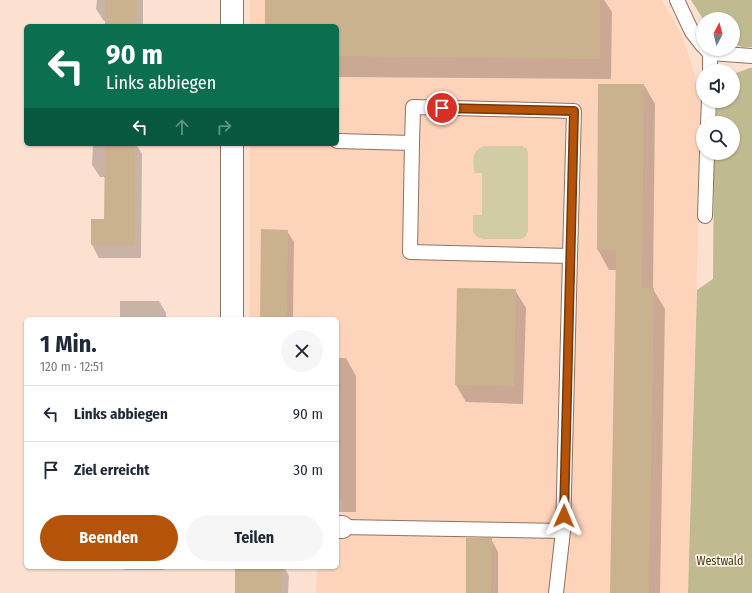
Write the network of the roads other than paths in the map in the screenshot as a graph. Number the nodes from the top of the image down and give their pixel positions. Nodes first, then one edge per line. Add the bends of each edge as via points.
1 (232, 0) edge
2 (677, 0) edge
3 (232, 24) edge
4 (696, 37) edge
5 (740, 54) edge
6 (752, 56) edge
7 (339, 141) edge
8 (412, 144) junction
9 (232, 146) edge
10 (707, 160) edge
11 (705, 216) dead end
12 (570, 256) junction
13 (232, 317) edge
14 (340, 527) edge
15 (563, 531) junction
16 (556, 593) edge

1 - 3 street
2 - 4 lane
5 - 6 lane
7 - 8 lane
8 - 12 lane via 410,252
8 - 12 lane via 413,107 574,111
9 - 13 street
10 - 11 lane
12 - 15 lane
14 - 15 lane
15 - 16 lane

